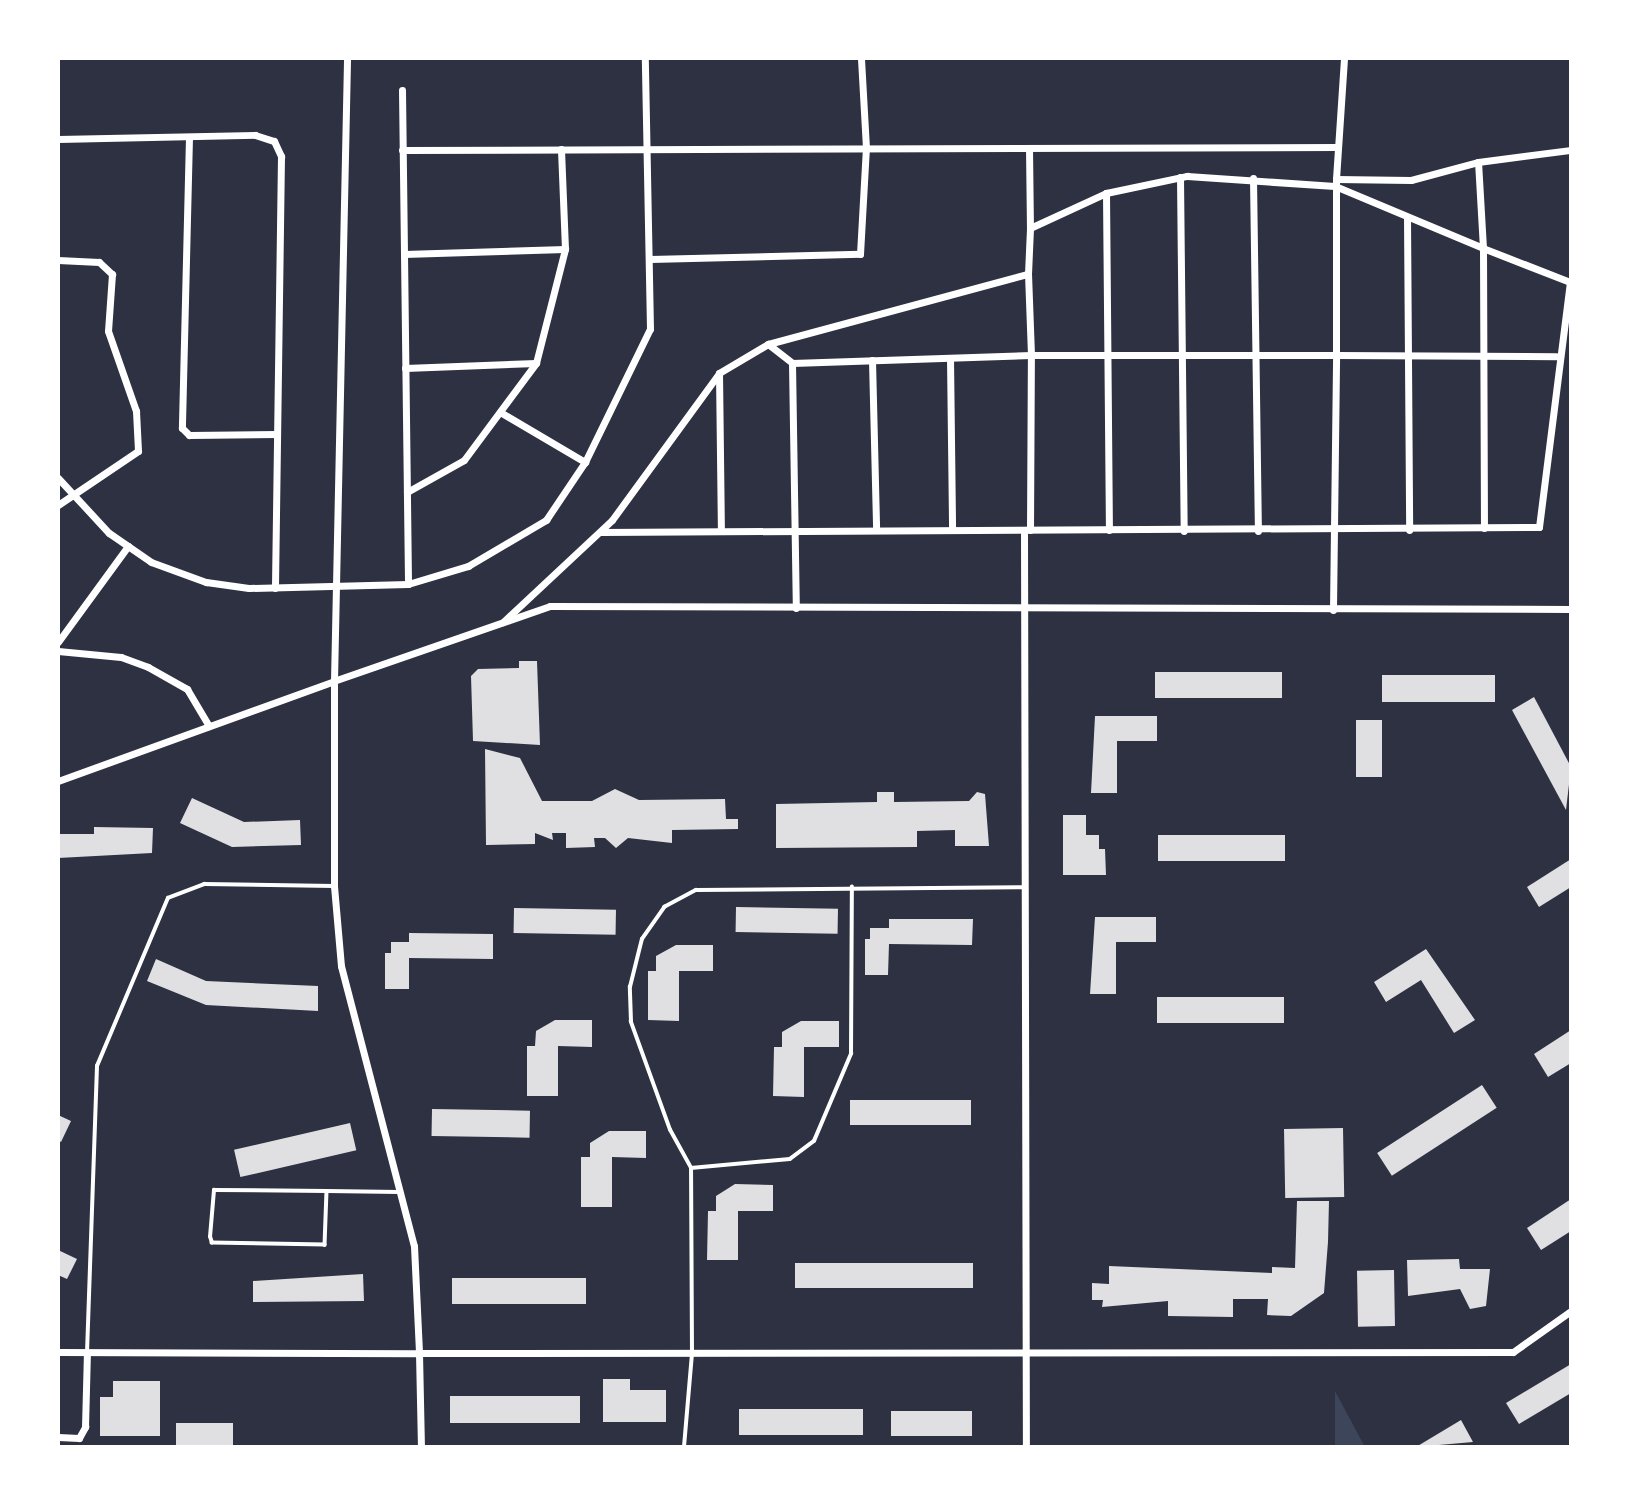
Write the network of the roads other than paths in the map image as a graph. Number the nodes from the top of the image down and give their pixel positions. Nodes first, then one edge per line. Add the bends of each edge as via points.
1 (347, 58) edge
2 (645, 58) edge
3 (861, 58) edge
4 (1344, 58) edge
5 (402, 90) dead end
6 (189, 137) junction
7 (58, 139) edge
8 (1338, 147) junction
9 (866, 148) junction
10 (1029, 148) junction
11 (561, 149) junction
12 (650, 149) junction
13 (402, 150) junction
14 (1571, 150) edge
15 (1478, 163) junction
16 (1180, 177) junction
17 (1253, 178) junction
18 (1335, 183) junction
19 (1106, 193) junction
20 (1407, 217) junction
21 (1030, 228) junction
22 (1483, 248) junction
23 (565, 249) junction
24 (404, 254) junction
25 (650, 259) junction
26 (58, 260) edge
27 (1028, 274) junction
28 (1570, 279) edge
29 (768, 344) junction
30 (1031, 355) junction
31 (1109, 355) junction
32 (1183, 355) junction
33 (1257, 355) junction
34 (1336, 355) junction
35 (1408, 356) junction
36 (1485, 356) junction
37 (1556, 356) junction
38 (950, 358) junction
39 (872, 360) junction
40 (536, 363) junction
41 (792, 363) junction
42 (405, 368) junction
43 (719, 373) junction
44 (500, 412) junction
45 (277, 434) junction
46 (585, 462) junction
47 (58, 478) edge
48 (407, 492) junction
49 (70, 496) junction
50 (58, 505) edge
51 (876, 528) junction
52 (1484, 528) junction
53 (721, 529) junction
54 (797, 529) junction
55 (952, 530) junction
56 (1027, 530) junction
57 (1109, 530) junction
58 (1409, 530) junction
59 (1184, 531) junction
60 (1258, 531) junction
61 (1333, 531) junction
62 (601, 532) junction
63 (128, 546) junction
64 (408, 584) junction
65 (275, 588) junction
66 (338, 590) junction
67 (796, 608) junction
68 (1024, 608) junction
69 (1571, 609) edge
70 (1333, 610) junction
71 (500, 625) junction
72 (58, 642) edge
73 (58, 651) edge
74 (334, 681) junction
75 (209, 726) junction
76 (58, 781) edge
77 (334, 886) junction
78 (852, 887) junction
79 (1027, 887) junction
80 (691, 1168) junction
81 (327, 1191) junction
82 (401, 1192) junction
83 (1571, 1311) edge
84 (58, 1352) edge
85 (87, 1353) junction
86 (419, 1353) junction
87 (692, 1353) junction
88 (1026, 1354) junction
89 (58, 1437) edge
90 (421, 1447) edge
91 (684, 1447) edge
92 (1026, 1447) edge

1 - 66 street
2 - 12 street
3 - 9 street
4 - 8 street
5 - 13 street
6 - 7 street
6 - 45 street via 255,135 274,141 281,156
6 - 45 street via 182,428 189,435
8 - 10 street
8 - 18 street
9 - 10 street
9 - 12 street
9 - 25 street via 860,254
10 - 21 street
11 - 12 street
11 - 13 street
11 - 23 street
12 - 25 street
13 - 24 street
14 - 15 street
15 - 18 street via 1411,180
15 - 22 street
16 - 17 street
16 - 19 street
16 - 32 street
17 - 18 street
17 - 33 street
18 - 20 street
18 - 34 street
19 - 21 street
19 - 31 street
20 - 22 street
20 - 35 street
21 - 27 street
22 - 28 street
22 - 36 street
23 - 24 street
23 - 40 street
24 - 42 street
25 - 46 street via 650,329
26 - 49 street via 99,262 112,274 108,331 136,411 138,451
27 - 29 street
27 - 30 street
28 - 37 street
29 - 41 street
29 - 43 street
30 - 31 street
30 - 38 street
30 - 56 street
31 - 32 street
31 - 57 street
32 - 33 street
32 - 59 street
33 - 34 street
33 - 60 street
34 - 35 street
34 - 61 street
35 - 36 street
35 - 58 street
36 - 37 street
36 - 52 street
37 - 52 street via 1539,527
38 - 39 street
38 - 55 street
39 - 41 street
39 - 51 street
40 - 42 street
40 - 44 street
41 - 54 street
42 - 48 street
43 - 53 street
43 - 62 street
44 - 46 street
44 - 48 street via 464,460
45 - 65 street
46 - 64 street via 546,520 468,566
47 - 49 street
48 - 64 street
49 - 50 street
49 - 63 street
51 - 54 street
51 - 55 street
52 - 58 street
53 - 54 street
53 - 62 street
54 - 67 street
55 - 56 street
56 - 57 street
56 - 68 street
57 - 59 street
58 - 61 street
59 - 60 street
60 - 61 street
61 - 70 street
62 - 71 street
63 - 65 street via 206,582
63 - 72 street
64 - 66 street
65 - 66 street
66 - 74 street
67 - 68 street
67 - 71 street via 550,606
68 - 70 street
68 - 79 street
69 - 70 street
71 - 74 street
73 - 75 street via 121,657 148,667 187,689
74 - 75 street
74 - 77 street
75 - 76 street
77 - 82 street via 341,966
77 - 85 lane via 204,884 168,898 97,1066
78 - 79 lane
78 - 80 lane via 851,1054 814,1141 790,1159
78 - 80 lane via 696,890 664,907 642,939 630,987 631,1022 670,1130
79 - 88 street
80 - 87 lane
81 - 81 lane via 214,1190 212,1243 324,1245
81 - 82 lane
82 - 86 street via 414,1246
83 - 88 street via 1513,1352
84 - 85 street
85 - 86 street
85 - 89 street via 85,1427 79,1438
86 - 87 street
86 - 90 street
87 - 88 street
87 - 91 lane
88 - 92 street

